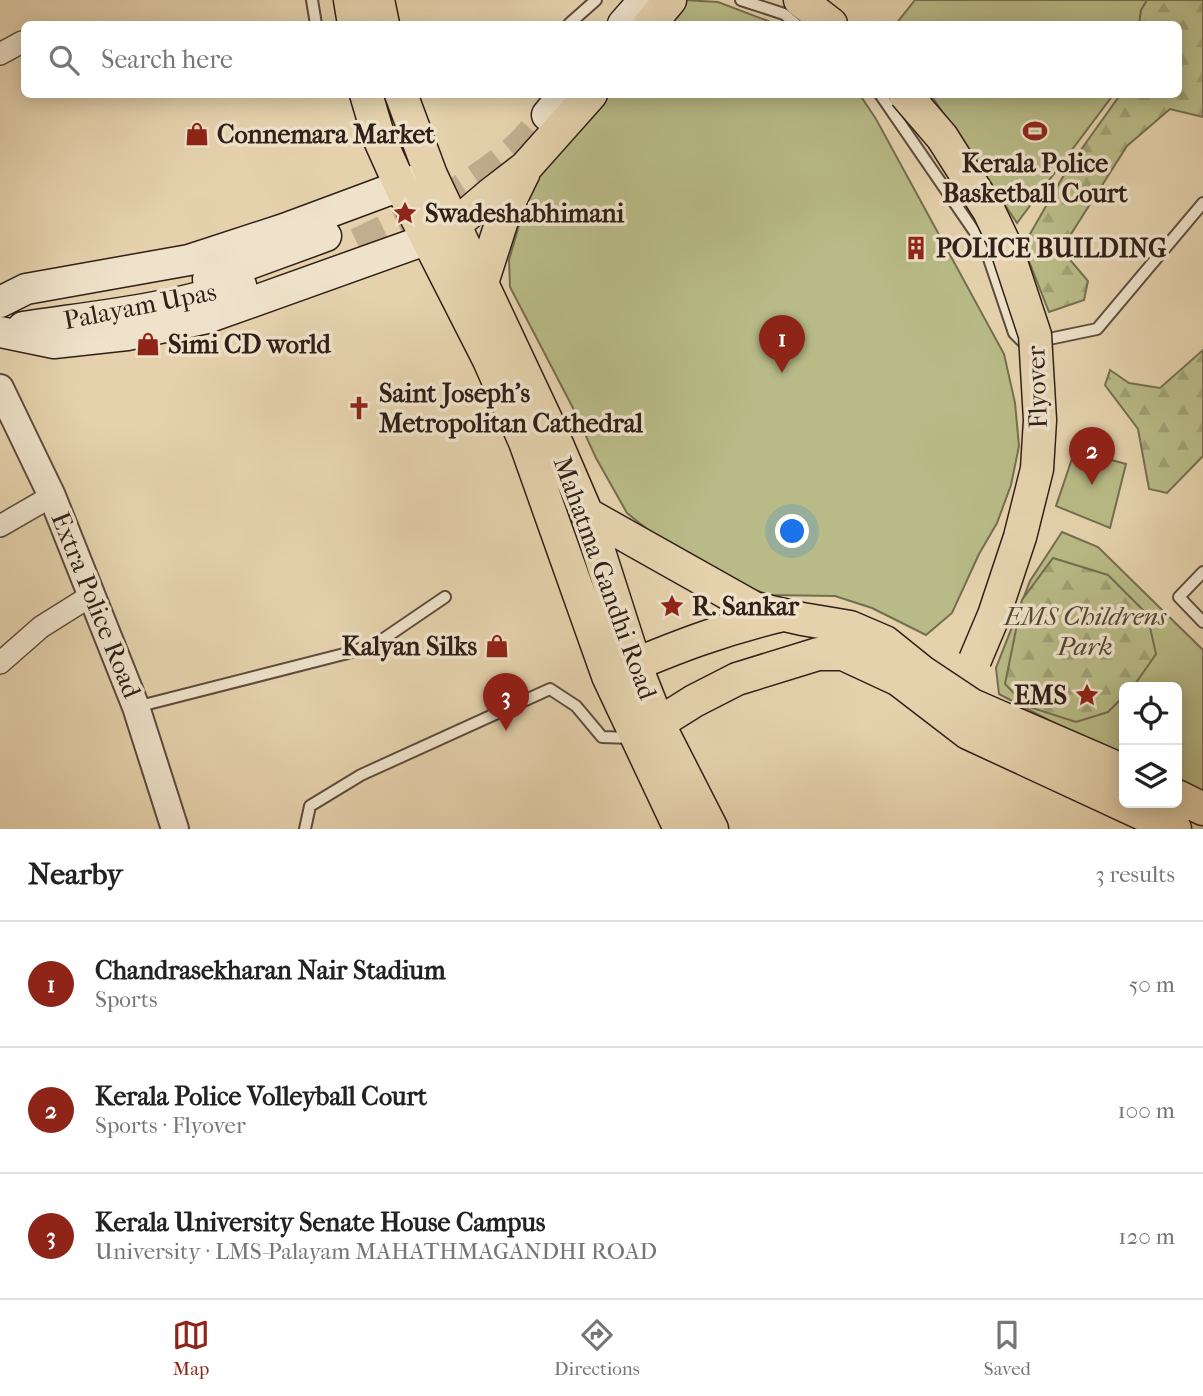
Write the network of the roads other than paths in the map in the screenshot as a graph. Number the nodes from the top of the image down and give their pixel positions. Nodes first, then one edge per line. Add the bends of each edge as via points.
1 (312, 0) edge
2 (350, 0) edge
3 (378, 0) edge
4 (596, 0) edge
5 (624, 0) edge
6 (644, 0) edge
7 (670, 0) edge
8 (741, 0) edge
9 (800, 0) edge
10 (316, 21) edge
11 (354, 21) edge
12 (382, 21) edge
13 (572, 21) edge
14 (606, 21) edge
15 (626, 21) edge
16 (652, 21) edge
17 (792, 21) edge
18 (827, 21) edge
19 (21, 43) edge
20 (0, 54) edge
21 (367, 98) edge
22 (405, 98) edge
23 (587, 98) edge
24 (883, 98) edge
25 (908, 98) edge
26 (526, 167) junction
27 (431, 175) junction
28 (401, 187) junction
29 (1203, 203) edge
30 (456, 225) junction
31 (428, 239) junction
32 (482, 283) junction
33 (0, 304) edge
34 (0, 331) edge
35 (0, 388) edge
36 (52, 496) junction
37 (587, 514) junction
38 (0, 526) edge
39 (1203, 572) edge
40 (92, 595) junction
41 (445, 597) dead end
42 (784, 615) junction
43 (1203, 622) edge
44 (0, 663) edge
45 (622, 670) junction
46 (972, 705) junction
47 (136, 707) junction
48 (647, 731) junction
49 (1119, 769) edge
50 (1182, 798) edge
51 (1203, 809) edge
52 (175, 829) edge
53 (305, 829) edge
54 (680, 829) edge
55 (712, 829) edge
56 (1175, 829) edge

1 - 10 lane
2 - 11 main road
3 - 12 main road
4 - 13 lane
5 - 14 main road
6 - 15 main road
7 - 16 main road
8 - 17 lane
9 - 18 main road
19 - 20 street
21 - 28 main road, Mahatma Gandhi Road
22 - 27 main road, Mahatma Gandhi Road
23 - 26 main road
24 - 29 lane via 985,247 1014,333 1025,344 1097,329
25 - 46 main road, Flyover, bridge via 942,138 989,211 1035,335 1040,420 1037,469 1020,537 975,660
26 - 30 main road
26 - 32 main road via 505,211
27 - 28 main road
27 - 30 main road, Mahatma Gandhi Road
28 - 31 main road, Mahatma Gandhi Road
28 - 33 main road via 189,260 26,289
30 - 31 main road
30 - 32 main road, Mahatma Gandhi Road
31 - 34 main road via 207,318 127,335 54,343
31 - 45 main road, Mahatma Gandhi Road via 526,442
32 - 37 main road, Mahatma Gandhi Road
33 - 34 main road, Palayam Upas via 164,289 353,235 207,296 163,307
35 - 36 street, Extra Police Road
36 - 38 street
36 - 40 street, Extra Police Road
37 - 42 main road via 754,608
37 - 45 main road, Mahatma Gandhi Road
39 - 43 lane via 1179,597
40 - 44 street via 41,628
40 - 47 street, Extra Police Road
41 - 47 lane via 376,644
42 - 45 main road via 701,638
42 - 46 main road via 850,627 885,642
45 - 48 main road, Mahatma Gandhi Road
46 - 49 main road
47 - 52 street, Extra Police Road
48 - 53 lane via 602,737 576,706 550,689 361,775 310,806
48 - 54 main road
48 - 55 main road, Mahatma Gandhi Road
48 - 56 main road via 737,679 807,656 843,654 899,680 968,733
50 - 51 main road

